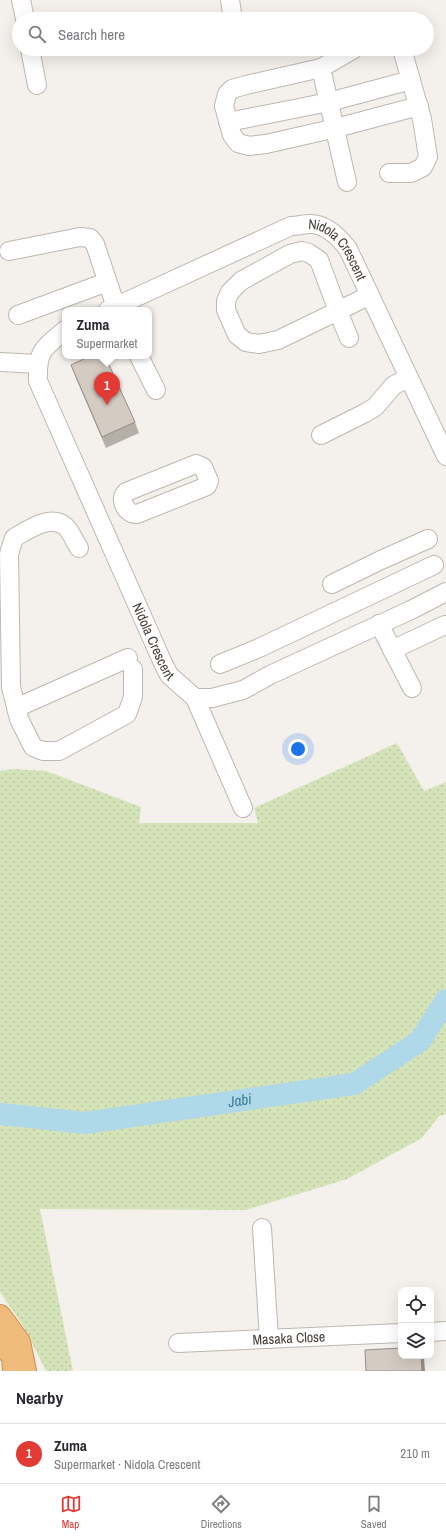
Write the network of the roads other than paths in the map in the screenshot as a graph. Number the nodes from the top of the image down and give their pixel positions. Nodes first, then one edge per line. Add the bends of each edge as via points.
1 (21, 0) edge
2 (230, 0) edge
3 (23, 12) edge
4 (233, 12) edge
5 (31, 56) edge
6 (342, 56) edge
7 (404, 56) edge
8 (321, 68) junction
9 (411, 80) junction
10 (37, 85) dead end
11 (329, 102) junction
12 (418, 106) junction
13 (228, 122) junction
14 (336, 128) junction
15 (389, 173) dead end
16 (347, 182) dead end
17 (9, 251) dead end
18 (107, 282) junction
19 (370, 295) junction
20 (113, 307) edge
21 (117, 307) edge
22 (338, 311) junction
23 (18, 315) dead end
24 (62, 333) edge
25 (349, 338) dead end
26 (140, 359) edge
27 (0, 362) edge
28 (38, 364) junction
29 (409, 378) junction
30 (156, 390) dead end
31 (321, 435) dead end
32 (446, 456) edge
33 (126, 507) dead end
34 (99, 519) junction
35 (428, 539) dead end
36 (79, 548) dead end
37 (381, 560) junction
38 (434, 565) dead end
39 (332, 584) dead end
40 (395, 584) junction
41 (439, 595) edge
42 (411, 610) junction
43 (379, 624) junction
44 (446, 625) edge
45 (259, 648) junction
46 (392, 650) junction
47 (220, 664) dead end
48 (270, 675) junction
49 (412, 688) dead end
50 (195, 698) junction
51 (16, 708) junction
52 (243, 808) dead end
53 (262, 1228) dead end
54 (0, 1316) edge
55 (446, 1331) edge
56 (434, 1332) edge
57 (398, 1333) edge
58 (269, 1339) junction
59 (0, 1343) edge
60 (178, 1343) dead end
61 (14, 1371) edge
62 (25, 1371) edge

1 - 3 street
2 - 4 street
5 - 10 street
6 - 8 street
7 - 9 street
8 - 11 street
8 - 13 street via 232,89 227,94 224,106
9 - 11 street
9 - 12 street
11 - 13 street
11 - 14 street
12 - 14 street
12 - 15 street via 428,156 423,167 411,173
13 - 14 street via 238,143 249,146
14 - 16 street
17 - 18 street via 80,236 90,238 95,244
18 - 20 street
18 - 23 street
19 - 21 street, Nidola Crescent via 348,249 340,239 324,226 310,224 291,226
19 - 22 street
19 - 29 street, Nidola Crescent
22 - 22 street via 319,260 302,251 290,254 241,281 230,292 226,301 226,310 237,335 246,342 259,344 278,340
22 - 25 street
24 - 28 street, Nidola Crescent via 44,348
26 - 30 street
27 - 28 street
28 - 34 street, Nidola Crescent via 38,381
29 - 31 street via 394,385 375,407
29 - 32 street, Nidola Crescent
33 - 34 street
34 - 50 street, Nidola Crescent via 169,675
35 - 37 street
36 - 51 street via 66,527 56,521 40,523 14,538 9,554 11,687
37 - 39 street
37 - 40 street
38 - 40 street
40 - 42 street
40 - 45 street
41 - 42 street
41 - 44 street
42 - 43 street
43 - 46 street
43 - 48 street
44 - 46 street
45 - 47 street
45 - 48 street
46 - 49 street
48 - 50 street via 243,690 212,698
50 - 52 street
51 - 51 street via 131,664 133,697 127,714 59,751 43,751 33,747
53 - 58 street
54 - 62 highway via 19,1342
55 - 56 street
57 - 58 street, Masaka Close
58 - 60 street, Masaka Close
59 - 61 highway via 13,1356

